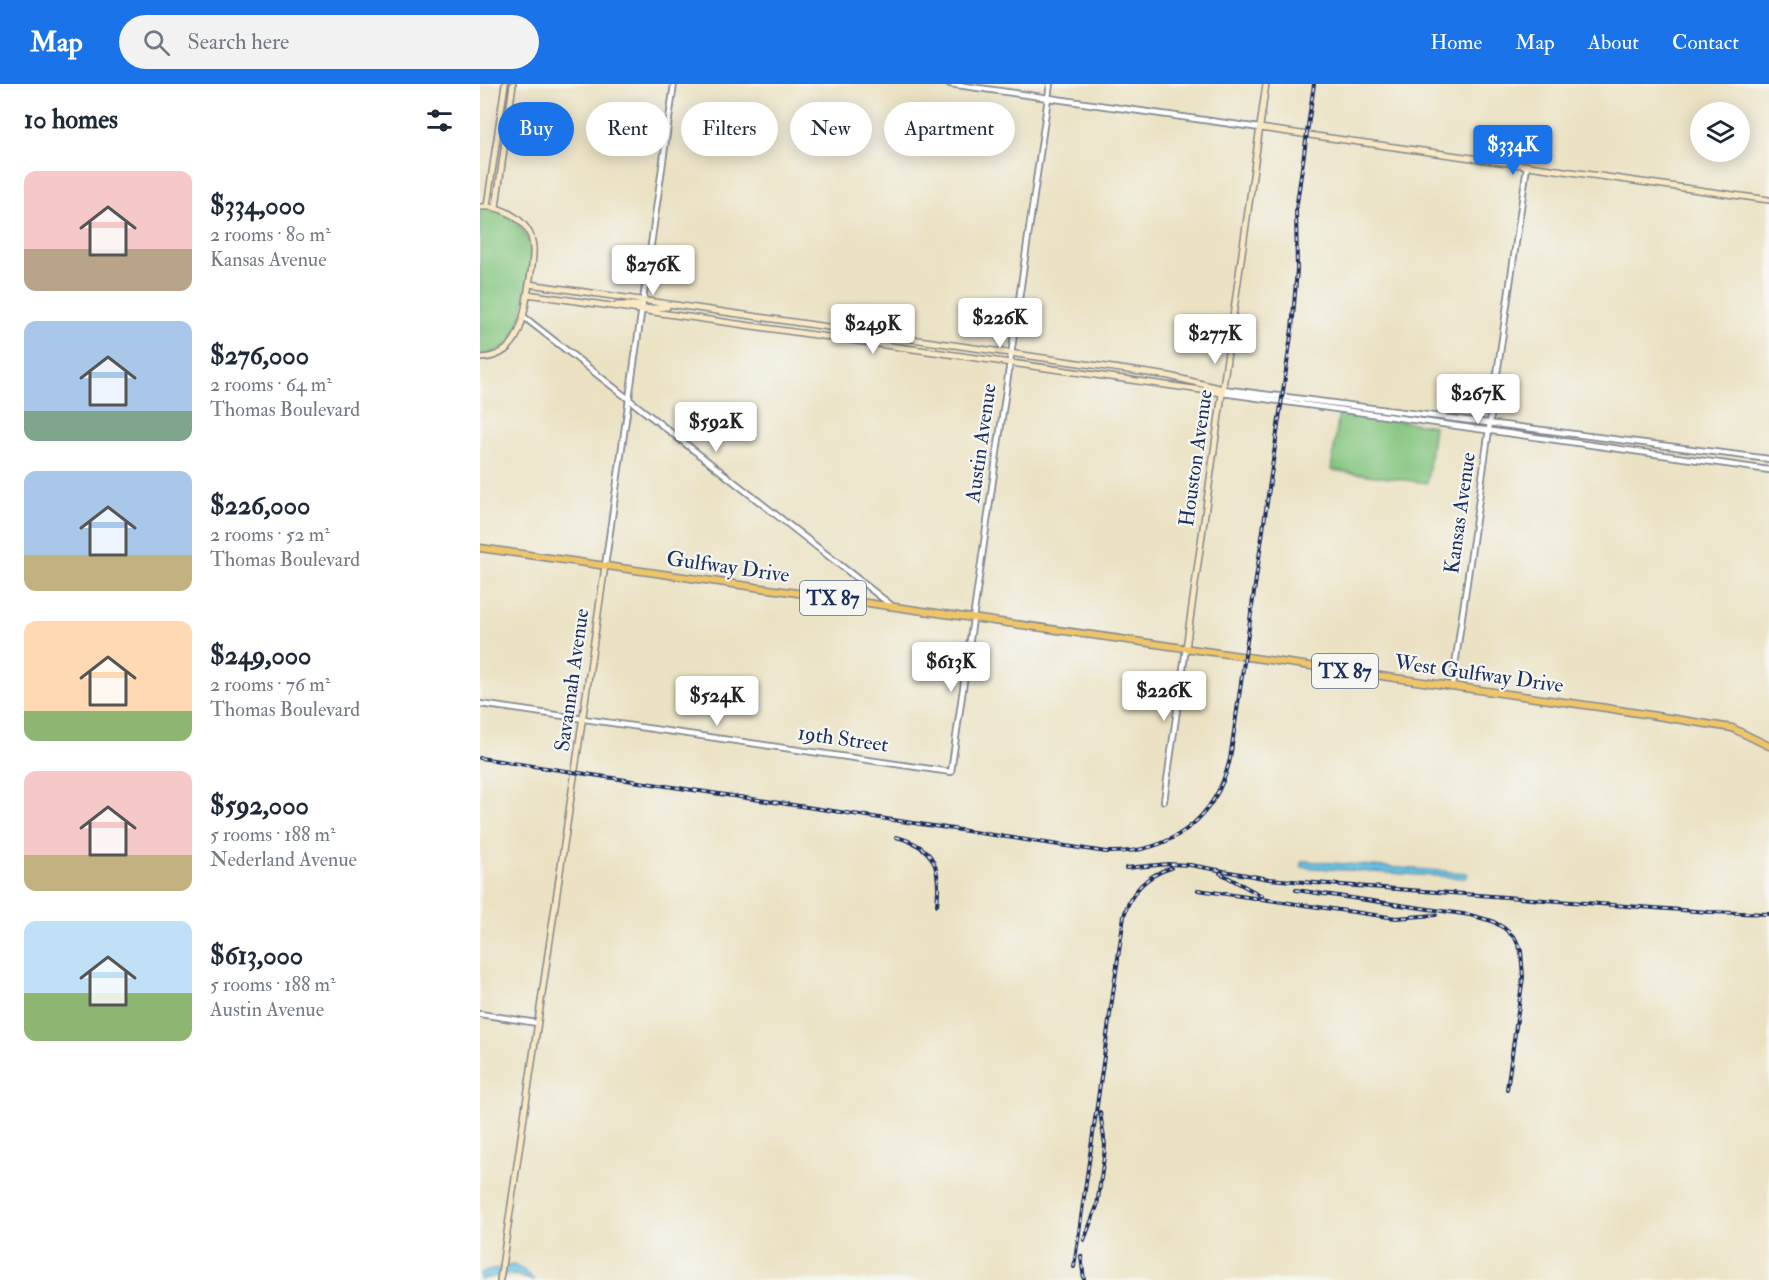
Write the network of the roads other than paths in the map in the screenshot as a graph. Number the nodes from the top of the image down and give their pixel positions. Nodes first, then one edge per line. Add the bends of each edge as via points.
1 (505, 84) edge
2 (513, 84) edge
3 (674, 84) edge
4 (950, 84) edge
5 (1050, 84) edge
6 (1266, 84) edge
7 (1048, 98) junction
8 (1260, 128) junction
9 (1527, 166) junction
10 (1769, 200) edge
11 (487, 206) junction
12 (480, 207) edge
13 (496, 207) junction
14 (529, 284) junction
15 (527, 294) junction
16 (643, 301) junction
17 (675, 305) junction
18 (610, 306) junction
19 (641, 310) junction
20 (524, 317) junction
21 (1011, 353) junction
22 (480, 358) edge
23 (1010, 363) junction
24 (1223, 391) junction
25 (629, 399) junction
26 (1490, 423) junction
27 (1489, 431) junction
28 (1671, 446) junction
29 (1670, 456) junction
30 (1769, 459) edge
31 (1769, 470) edge
32 (480, 548) edge
33 (605, 566) junction
34 (893, 607) junction
35 (973, 618) junction
36 (1186, 648) junction
37 (1452, 686) junction
38 (480, 704) edge
39 (583, 719) junction
40 (1769, 746) edge
41 (951, 772) joint
42 (1164, 801) dead end
43 (480, 1014) edge
44 (537, 1023) junction
45 (500, 1280) edge

1 - 11 main road
2 - 13 main road
3 - 16 street, Savannah Avenue
4 - 7 street
5 - 7 street, Austin Avenue
6 - 8 main road, Houston Avenue
7 - 8 street
7 - 21 street, Austin Avenue
8 - 9 main road
8 - 24 main road, Houston Avenue
9 - 10 main road
9 - 26 street, Kansas Avenue
11 - 12 main road
11 - 13 main road
13 - 14 main road via 514,216 529,234 533,246
14 - 15 main road
14 - 16 main road
15 - 18 main road
15 - 20 main road
16 - 17 main road
16 - 18 main road via 639,305
16 - 19 street, Savannah Avenue
17 - 19 main road
17 - 21 main road
18 - 19 main road
19 - 23 main road
19 - 25 street, Savannah Avenue
20 - 22 main road via 519,334 505,349
20 - 25 street
21 - 23 street, Austin Avenue
21 - 24 main road via 1169,376
23 - 24 main road
23 - 35 street, Austin Avenue
24 - 26 street
24 - 27 street
24 - 36 main road, Houston Avenue
25 - 33 street, Savannah Avenue
25 - 34 street
26 - 27 street, Kansas Avenue
26 - 28 street
27 - 29 street
27 - 37 street, Kansas Avenue
28 - 29 street
28 - 30 street
29 - 31 street
32 - 33 main road, Gulfway Drive / TX 87
33 - 34 main road, Gulfway Drive / TX 87
33 - 39 main road, Savannah Avenue
34 - 35 main road, Gulfway Drive / TX 87
35 - 36 main road, Gulfway Drive / TX 87
35 - 41 street, Austin Avenue
36 - 37 main road, West Gulfway Drive / TX 87
36 - 42 street, Houston Avenue
37 - 40 main road, West Gulfway Drive / TX 87 via 1732,728
38 - 39 street, 19th Street
39 - 41 street, 19th Street
39 - 44 main road, Savannah Avenue
43 - 44 street
44 - 45 main road, Savannah Avenue

